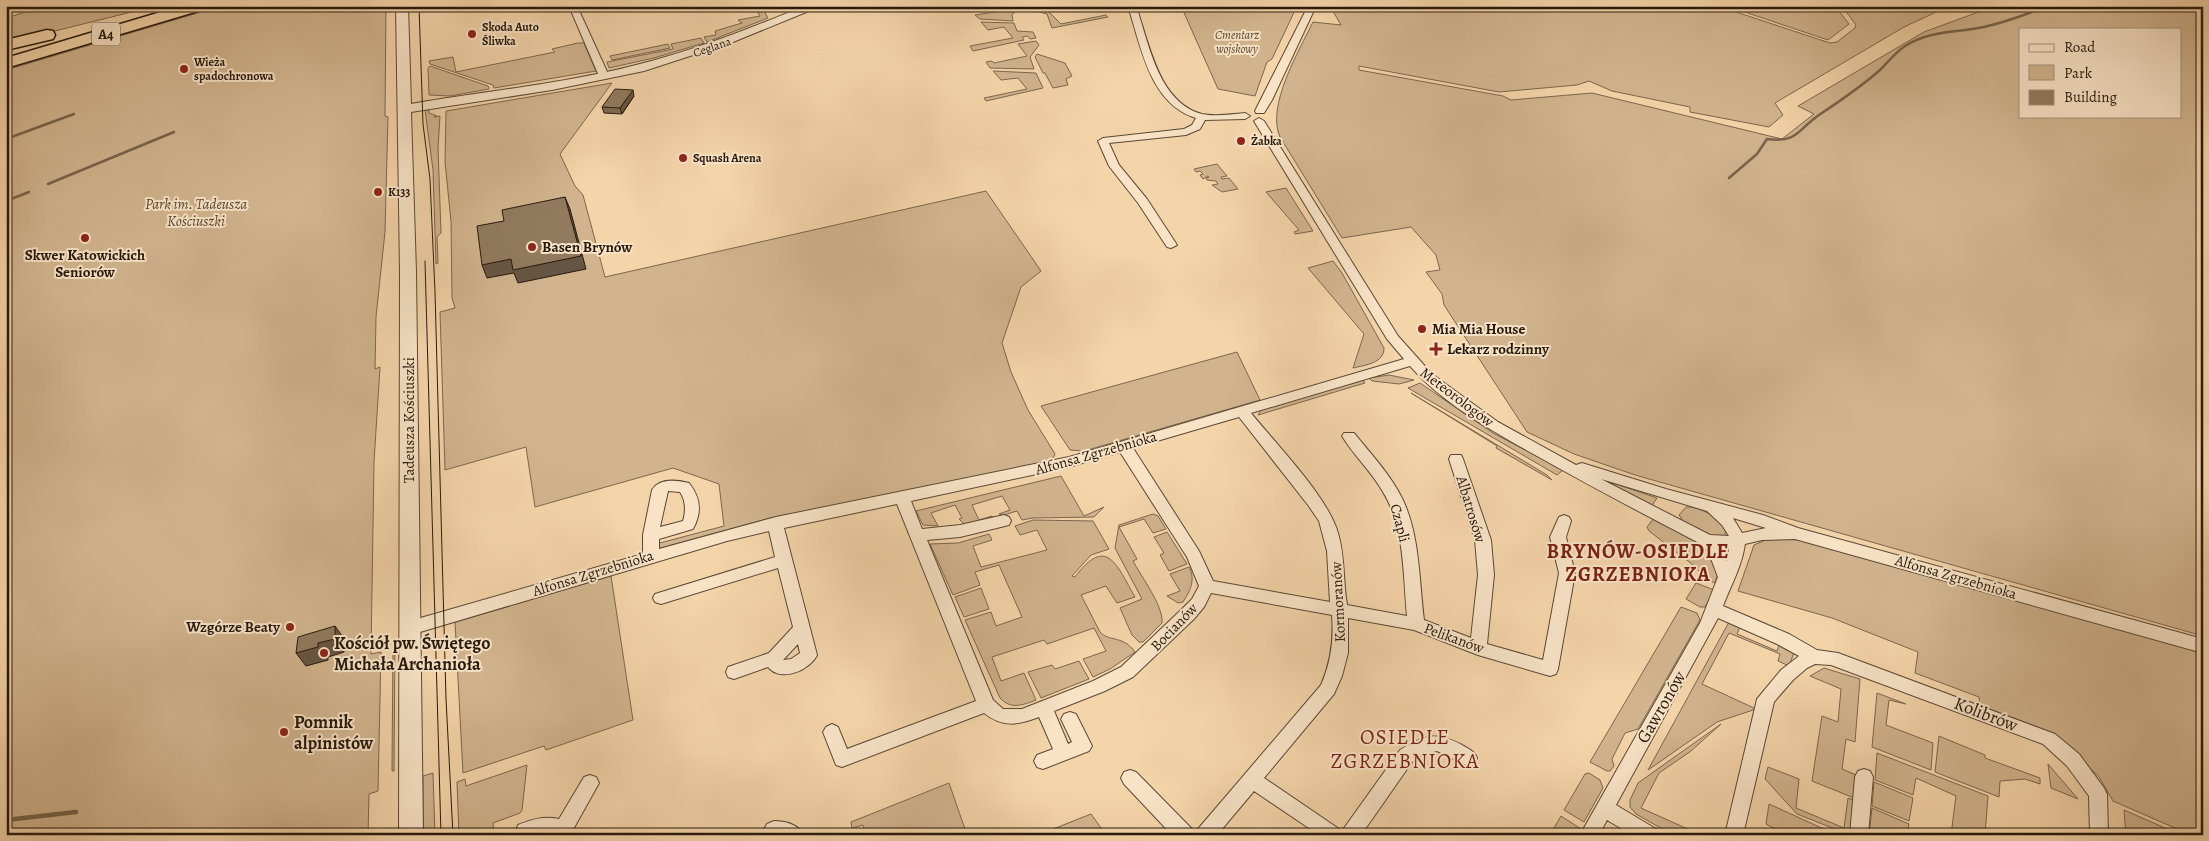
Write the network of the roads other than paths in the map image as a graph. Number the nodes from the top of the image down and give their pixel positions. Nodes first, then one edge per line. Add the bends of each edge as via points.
1 (171, 6) edge
2 (199, 6) edge
3 (573, 6) edge
4 (816, 6) edge
5 (1132, 6) edge
6 (1312, 6) edge
7 (407, 7) edge
8 (6, 45) edge
9 (8, 61) edge
10 (604, 76) junction
11 (404, 109) junction
12 (1260, 116) junction
13 (1202, 118) junction
14 (1171, 245) dead end
15 (1412, 361) junction
16 (1242, 411) junction
17 (1349, 436) dead end
18 (1124, 446) junction
19 (1456, 459) dead end
20 (1555, 459) junction
21 (902, 498) junction
22 (1687, 500) junction
23 (1709, 506) junction
24 (1564, 520) dead end
25 (1004, 521) dead end
26 (776, 523) junction
27 (1674, 524) junction
28 (1795, 533) junction
29 (651, 535) dead end
30 (916, 536) junction
31 (1708, 541) junction
32 (1738, 541) junction
33 (651, 556) junction
34 (784, 560) junction
35 (1726, 577) junction
36 (1207, 586) junction
37 (661, 598) dead end
38 (1340, 609) junction
39 (1715, 610) junction
40 (1416, 624) junction
41 (410, 628) junction
42 (802, 628) junction
43 (2203, 646) edge
44 (1478, 648) junction
45 (1814, 656) junction
46 (775, 658) junction
47 (734, 672) dead end
48 (986, 704) junction
49 (1044, 708) junction
50 (1070, 719) dead end
51 (832, 732) dead end
52 (1063, 754) junction
53 (1468, 758) dead end
54 (1043, 761) dead end
55 (1864, 777) dead end
56 (1130, 778) dead end
57 (1253, 780) junction
58 (590, 783) dead end
59 (1604, 808) junction
60 (525, 830) edge
61 (562, 832) edge
62 (411, 835) edge
63 (770, 835) edge
64 (794, 835) edge
65 (1185, 835) edge
66 (1205, 835) edge
67 (1335, 835) edge
68 (1350, 835) edge
69 (1589, 835) edge
70 (1649, 835) edge
71 (1734, 835) edge
72 (1859, 835) edge
73 (2099, 835) edge

1 - 8 highway
1 - 9 highway, A4
2 - 9 highway, A4
3 - 10 street
4 - 10 street, Ceglana via 702,51
5 - 13 street via 1148,58 1162,88 1182,108
6 - 12 street
7 - 11 street, Tadeusza Kościuszki
10 - 11 street, Ceglana
11 - 41 street, Tadeusza Kościuszki
12 - 13 street via 1248,112 1245,116
12 - 15 street, Meteorologów via 1393,339
13 - 14 street via 1196,127 1186,132 1103,141 1114,166 1143,201
15 - 16 street, Alfonsa Zgrzebnioka
15 - 20 street, Meteorologów via 1427,377 1468,408
16 - 18 street, Alfonsa Zgrzebnioka
16 - 38 street, Kormoranów via 1325,518 1334,547
17 - 40 street, Czapli via 1388,487 1400,510
18 - 21 street, Alfonsa Zgrzebnioka via 1028,472
18 - 36 street, Bocianów via 1194,555
19 - 44 street, Albatrosów via 1483,540 1486,575
20 - 22 street, Alfonsa Zgrzebnioka
20 - 27 street, Meteorologów
21 - 26 street, Alfonsa Zgrzebnioka
21 - 30 street
22 - 23 street, Alfonsa Zgrzebnioka
22 - 27 street via 1674,509
23 - 28 street, Alfonsa Zgrzebnioka
23 - 32 street via 1731,526
24 - 44 street, Pelikanów via 1558,537 1567,573 1550,669
25 - 30 street via 968,531
26 - 33 street, Alfonsa Zgrzebnioka
26 - 34 street
27 - 31 street, Meteorologów
28 - 32 street via 1762,534
28 - 43 street, Alfonsa Zgrzebnioka
29 - 33 street
30 - 48 street
31 - 32 street
31 - 35 street via 1718,554
32 - 35 street, Gawronów via 1735,561
33 - 41 street, Alfonsa Zgrzebnioka
34 - 37 street
34 - 42 street
35 - 39 street, Gawronów
36 - 38 street, Pelikanów
36 - 49 street, Bocianów via 1188,614 1127,672
38 - 40 street, Pelikanów
38 - 57 street, Kormoranów via 1340,651 1337,670 1328,689
39 - 45 street, Kolibrów
39 - 59 street, Gawronów
40 - 44 street, Pelikanów
41 - 62 street, Tadeusza Kościuszki
42 - 46 street
42 - 46 street via 809,655 806,660 782,668 775,665
45 - 71 street via 1787,675 1766,699
45 - 73 street, Kolibrów via 1832,658 2049,739 2073,760 2098,794
46 - 47 street
48 - 49 street, Bocianów via 1000,716 1012,717
48 - 51 street via 842,759
49 - 52 street
50 - 52 street via 1083,746
52 - 54 street
53 - 68 street via 1437,742 1417,748 1406,756
55 - 72 street
56 - 65 street
57 - 66 street, Kormoranów
57 - 67 street
58 - 61 street
59 - 69 street, Gawronów
59 - 70 street
60 - 61 street via 546,825
63 - 64 street via 774,830 784,830

